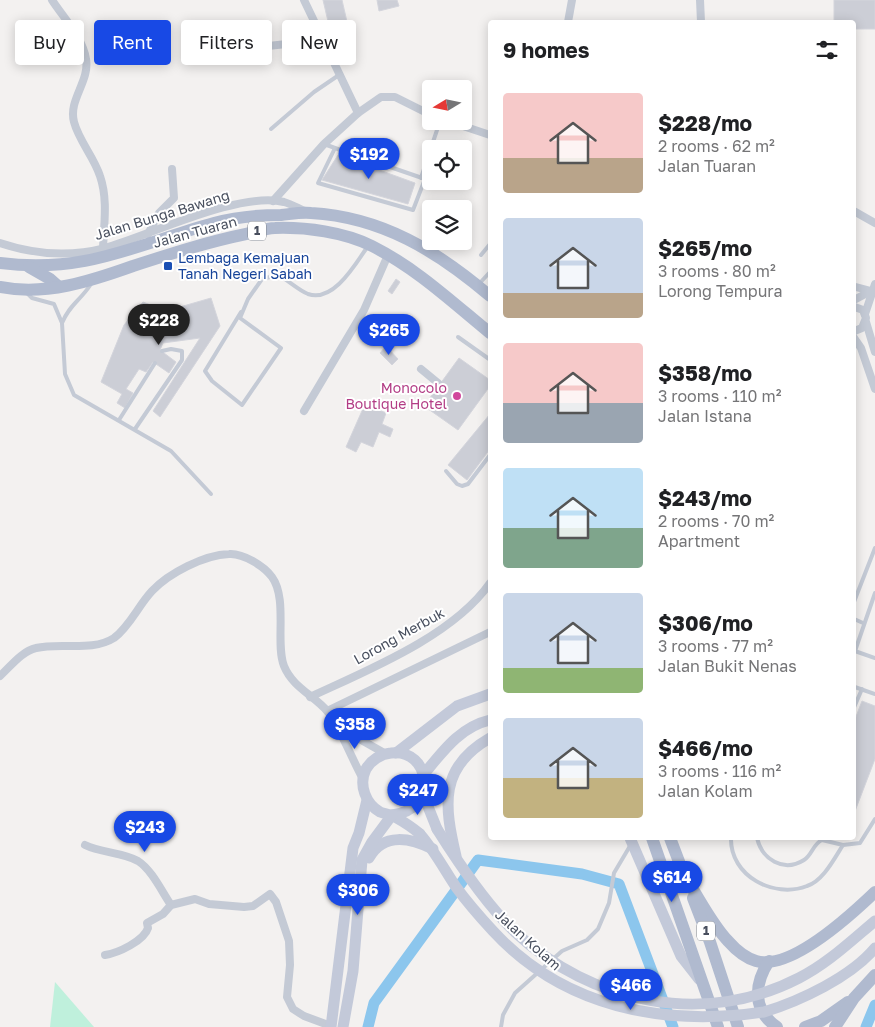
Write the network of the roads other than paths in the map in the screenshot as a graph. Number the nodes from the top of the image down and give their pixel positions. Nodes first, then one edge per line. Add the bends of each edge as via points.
1 (52, 0) edge
2 (304, 0) edge
3 (572, 0) edge
4 (700, 0) edge
5 (314, 20) edge
6 (568, 20) edge
7 (701, 20) edge
8 (334, 65) edge
9 (338, 75) junction
10 (422, 110) edge
11 (358, 113) junction
12 (272, 129) dead end
13 (472, 129) edge
14 (437, 130) edge
15 (488, 134) edge
16 (324, 144) junction
17 (335, 148) junction
18 (172, 169) dead end
19 (421, 178) junction
20 (273, 201) junction
21 (856, 212) edge
22 (310, 213) junction
23 (875, 223) edge
24 (148, 234) junction
25 (0, 243) edge
26 (370, 244) junction
27 (488, 246) edge
28 (103, 248) junction
29 (388, 255) junction
30 (480, 255) dead end
31 (0, 263) edge
32 (29, 267) junction
33 (488, 274) edge
34 (94, 280) junction
35 (478, 286) junction
36 (856, 286) edge
37 (0, 287) edge
38 (59, 287) junction
39 (873, 287) edge
40 (22, 289) junction
41 (488, 294) edge
42 (856, 298) edge
43 (856, 307) edge
44 (241, 312) junction
45 (865, 318) junction
46 (62, 323) junction
47 (488, 331) edge
48 (856, 331) edge
49 (458, 336) dead end
50 (856, 340) edge
51 (856, 346) edge
52 (861, 348) junction
53 (162, 351) dead end
54 (875, 352) edge
55 (488, 358) edge
56 (155, 362) dead end
57 (422, 369) dead end
58 (438, 383) dead end
59 (875, 389) edge
60 (304, 411) dead end
61 (119, 420) junction
62 (135, 429) junction
63 (488, 457) edge
64 (446, 471) dead end
65 (211, 494) dead end
66 (875, 548) edge
67 (488, 586) edge
68 (875, 593) edge
69 (856, 597) edge
70 (856, 620) edge
71 (863, 623) junction
72 (488, 633) edge
73 (856, 644) edge
74 (856, 651) edge
75 (875, 658) edge
76 (0, 676) edge
77 (856, 687) edge
78 (862, 689) junction
79 (875, 694) edge
80 (488, 695) edge
81 (310, 697) junction
82 (856, 703) edge
83 (329, 715) junction
84 (488, 720) edge
85 (488, 739) edge
86 (391, 753) junction
87 (424, 774) junction
88 (363, 779) junction
89 (423, 794) junction
90 (367, 800) junction
91 (392, 815) junction
92 (875, 819) edge
93 (631, 840) edge
94 (653, 840) edge
95 (671, 840) edge
96 (731, 840) edge
97 (758, 840) edge
98 (822, 840) edge
99 (822, 840) edge
100 (85, 845) dead end
101 (842, 845) junction
102 (433, 849) junction
103 (456, 860) junction
104 (683, 874) junction
105 (362, 875) junction
106 (875, 892) edge
107 (171, 905) junction
108 (875, 921) edge
109 (710, 942) junction
110 (875, 948) edge
111 (105, 955) dead end
112 (769, 961) junction
113 (875, 975) edge
114 (699, 979) junction
115 (854, 998) junction
116 (331, 1026) edge
117 (343, 1027) edge
118 (500, 1027) edge
119 (718, 1027) edge
120 (738, 1027) edge
121 (744, 1027) edge
122 (777, 1027) edge
123 (805, 1027) edge
124 (835, 1027) edge

1 - 28 street via 82,45 86,58 84,76 73,106 73,119 100,177 105,201
2 - 5 street
3 - 6 street
4 - 7 street
8 - 9 street
9 - 11 street
9 - 12 lane
10 - 11 street via 395,97 381,97
11 - 16 street
13 - 15 street
14 - 19 lane
16 - 17 lane
16 - 20 street
17 - 19 lane
17 - 19 lane via 318,183 413,210 425,179
18 - 24 street via 174,198 159,213
20 - 22 street
20 - 24 street, Jalan Bunga Bawang via 241,204
21 - 23 street
22 - 32 main road, Jalan Tuaran / 1 via 244,216 107,258
22 - 35 main road, Jalan Tuaran / 1 via 352,218 390,230 426,248
24 - 28 street, Jalan Bunga Bawang
25 - 28 street, Jalan Bunga Bawang via 48,254
26 - 29 main road, Jalan Tuaran / 1
26 - 34 main road, Jalan Tuaran / 1 via 310,230 274,228 171,253
26 - 44 lane via 339,285 327,292 308,294 278,275 262,279
27 - 30 lane
29 - 47 main road, Jalan Tuaran / 1 via 450,299
29 - 60 street via 364,310
31 - 32 main road, Jalan Tuaran / 1
32 - 38 main road
33 - 35 lane
34 - 38 main road, Jalan Tuaran / 1
34 - 46 lane via 81,300 72,304
35 - 41 main road, Jalan Tuaran / 1
36 - 39 street
37 - 40 main road, Jalan Tuaran / 1
38 - 40 main road, Jalan Tuaran / 1
39 - 42 street
39 - 45 street
40 - 46 lane via 32,298 54,304
43 - 45 street
44 - 44 lane via 240,318 282,348 242,404 212,381 205,371
45 - 48 street via 862,328
45 - 54 street
46 - 61 lane via 65,374 69,387 83,402
49 - 55 lane
50 - 52 street
51 - 52 street
52 - 59 street
53 - 62 lane via 182,351 182,360
56 - 61 lane
57 - 58 street
61 - 62 lane
62 - 65 lane via 172,451
63 - 64 lane via 468,484 457,484
66 - 69 lane
67 - 81 street, Lorong Merbuk via 454,622
68 - 71 lane
70 - 71 lane
71 - 73 lane
72 - 83 street
74 - 75 lane
76 - 81 street via 34,648 94,645 108,641 123,631 139,607 164,580 192,565 230,554 241,555 272,577 280,601 283,665 293,682
77 - 78 lane
78 - 79 lane
78 - 82 lane
80 - 86 main road via 456,706
81 - 83 street
83 - 86 street via 356,737
83 - 88 street
84 - 87 main road via 464,730
85 - 103 main road, bridge via 465,756 447,788
86 - 87 main road via 411,758
86 - 88 main road via 372,761
87 - 89 main road
88 - 90 main road
89 - 91 main road via 411,810
89 - 103 main road, Jalan Kolam, bridge via 437,829
90 - 91 main road via 378,810
90 - 116 main road via 353,848
91 - 102 main road, Jalan Kolam, bridge via 420,834
91 - 105 main road via 366,850
92 - 101 lane via 860,843
93 - 114 main road via 682,956
93 - 118 lane via 614,873 611,894 598,929 587,940 562,951 514,993
94 - 114 main road, 1
95 - 104 main road, 1
96 - 101 lane via 733,853 747,875 765,887 786,889 808,886 825,872
97 - 99 lane via 768,859 779,864 805,859
98 - 101 lane
100 - 107 street via 138,862
102 - 105 main road via 409,839 381,844 370,856
102 - 110 main road, Jalan Kolam, bridge via 457,888 493,931 519,955 550,981 594,1005 624,1015 692,1024 749,1017 829,985
103 - 108 main road, Jalan Kolam, bridge via 506,922 538,951 580,978 629,998 652,1002 717,1003 756,995 799,978 840,951
104 - 109 main road, 1
104 - 112 main road via 727,940 749,958 758,962
105 - 117 main road via 353,971
106 - 112 main road via 844,922 807,947
107 - 111 street via 147,923 144,936 119,953
107 - 116 street via 194,899 209,904 253,906 270,894 276,902 289,941 287,997 293,1009
109 - 120 main road, 1
109 - 121 main road
112 - 122 main road via 758,980 758,991 761,1009
113 - 115 main road
114 - 119 main road, 1
115 - 123 main road via 821,1021
115 - 124 main road

